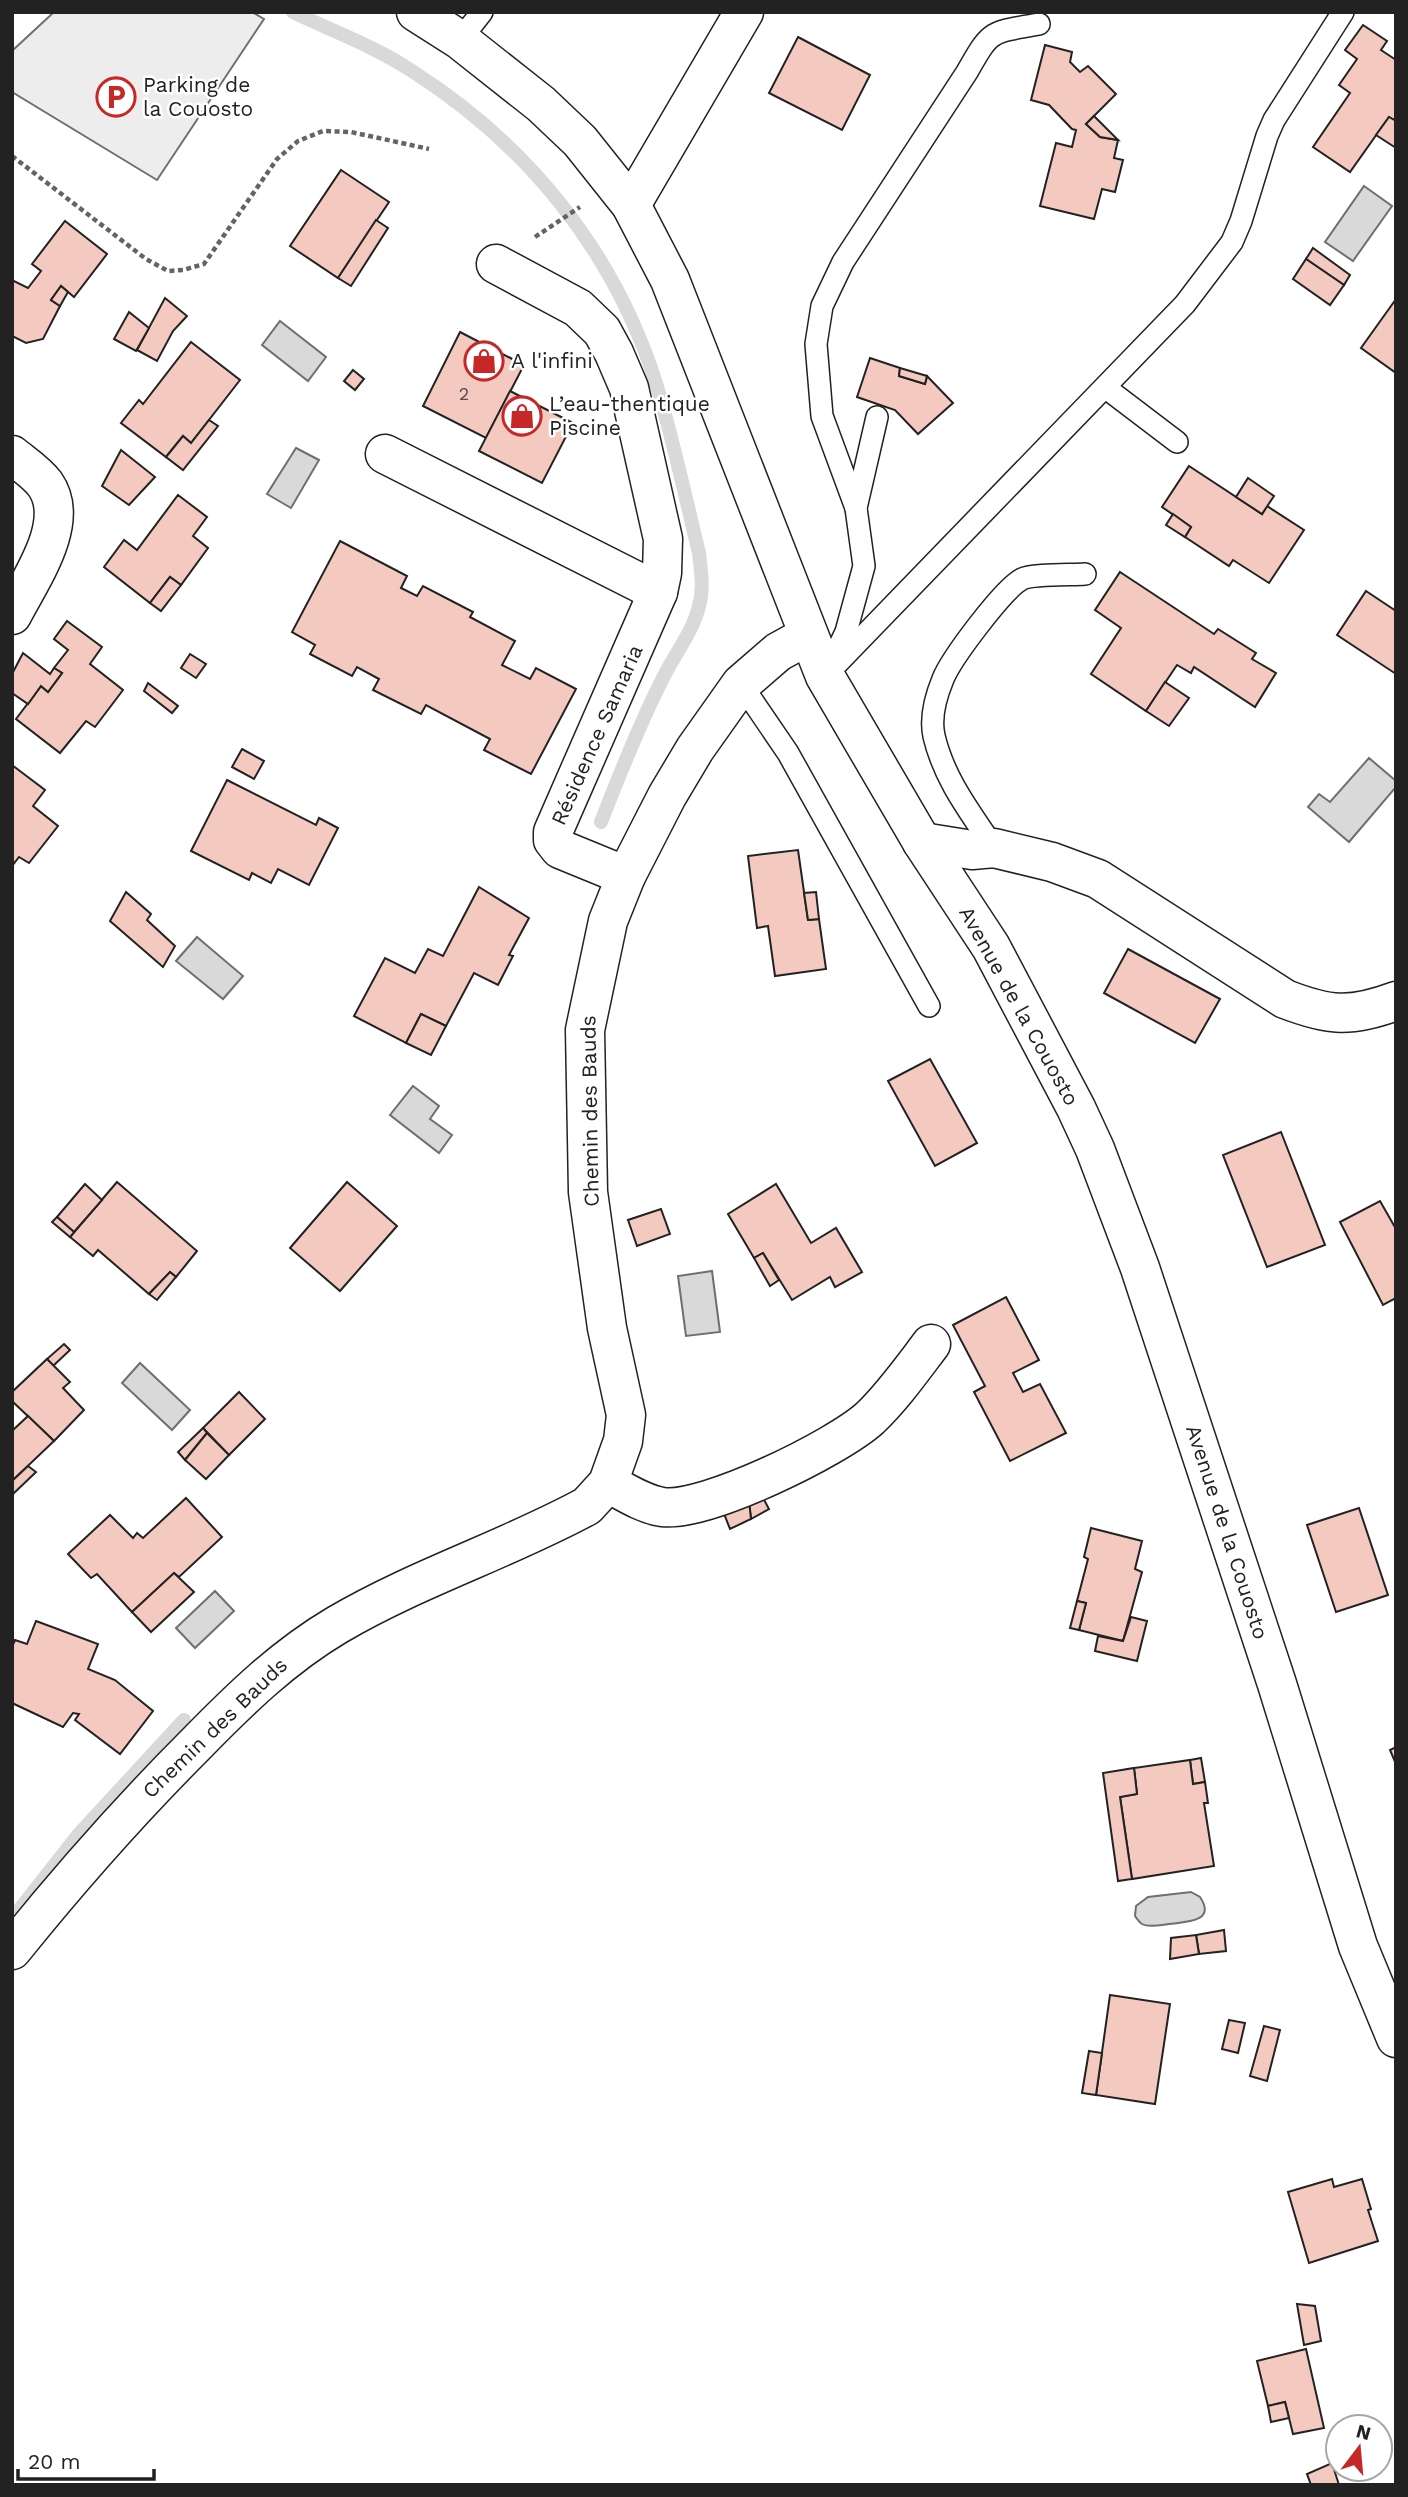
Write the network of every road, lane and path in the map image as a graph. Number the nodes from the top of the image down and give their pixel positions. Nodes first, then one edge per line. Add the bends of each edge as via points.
1 (416, 12) edge
2 (744, 12) edge
3 (1343, 12) edge
4 (1039, 24) dead end
5 (471, 26) edge
6 (429, 149) dead end
7 (12, 156) edge
8 (588, 202) dead end
9 (631, 205) junction
10 (496, 264) joint
11 (1106, 388) junction
12 (877, 417) dead end
13 (1177, 442) dead end
14 (385, 453) dead end
15 (12, 455) edge
16 (856, 508) junction
17 (1085, 574) dead end
18 (658, 592) junction
19 (12, 615) edge
20 (807, 636) junction
21 (825, 676) junction
22 (741, 684) junction
23 (922, 842) junction
24 (994, 848) junction
25 (626, 876) junction
26 (1396, 1001) edge
27 (929, 1006) dead end
28 (931, 1344) dead end
29 (608, 1483) junction
30 (12, 1950) edge
31 (1396, 2038) edge

1 - 5 street, Avenue de la Couosto
2 - 9 street
3 - 11 lane via 1271,128 1232,243 1185,304
4 - 16 lane via 997,32 985,40 843,262 822,306 816,344 822,416
5 - 9 street, Avenue de la Couosto via 580,141
6 - 7 path via 341,132 323,131 298,141 277,159 204,264 168,271 129,248
8 - 10 path
9 - 20 street, Avenue de la Couosto via 670,280
10 - 18 street, Résidence Samaria via 578,308 602,331 614,353 629,388 663,539
11 - 13 lane
11 - 21 lane
12 - 16 lane
14 - 18 street
15 - 19 street via 45,484 54,503 54,530
16 - 21 lane via 864,566 846,632
17 - 24 lane via 1023,578 1008,589 944,676 936,701 934,734 948,779
18 - 25 street, Résidence Samaria via 553,840 560,849
20 - 21 street, Avenue de la Couosto
20 - 22 street, Chemin des Bauds via 778,652
21 - 23 street, Avenue de la Couosto
22 - 25 street, Chemin des Bauds via 695,749
22 - 27 lane via 788,753
23 - 24 street
23 - 31 street, Avenue de la Couosto via 991,947 1095,1149 1205,1462 1358,1946
24 - 26 street via 1098,879 1285,999 1311,1009 1334,1014 1359,1012
25 - 29 street, Chemin des Bauds via 608,921 584,1030 588,1192 607,1328 626,1415 623,1441
28 - 29 street via 892,1394 853,1432 786,1470 674,1507 650,1504
29 - 30 street, Chemin des Bauds via 587,1506 564,1519 378,1602 291,1654 243,1695 145,1795

